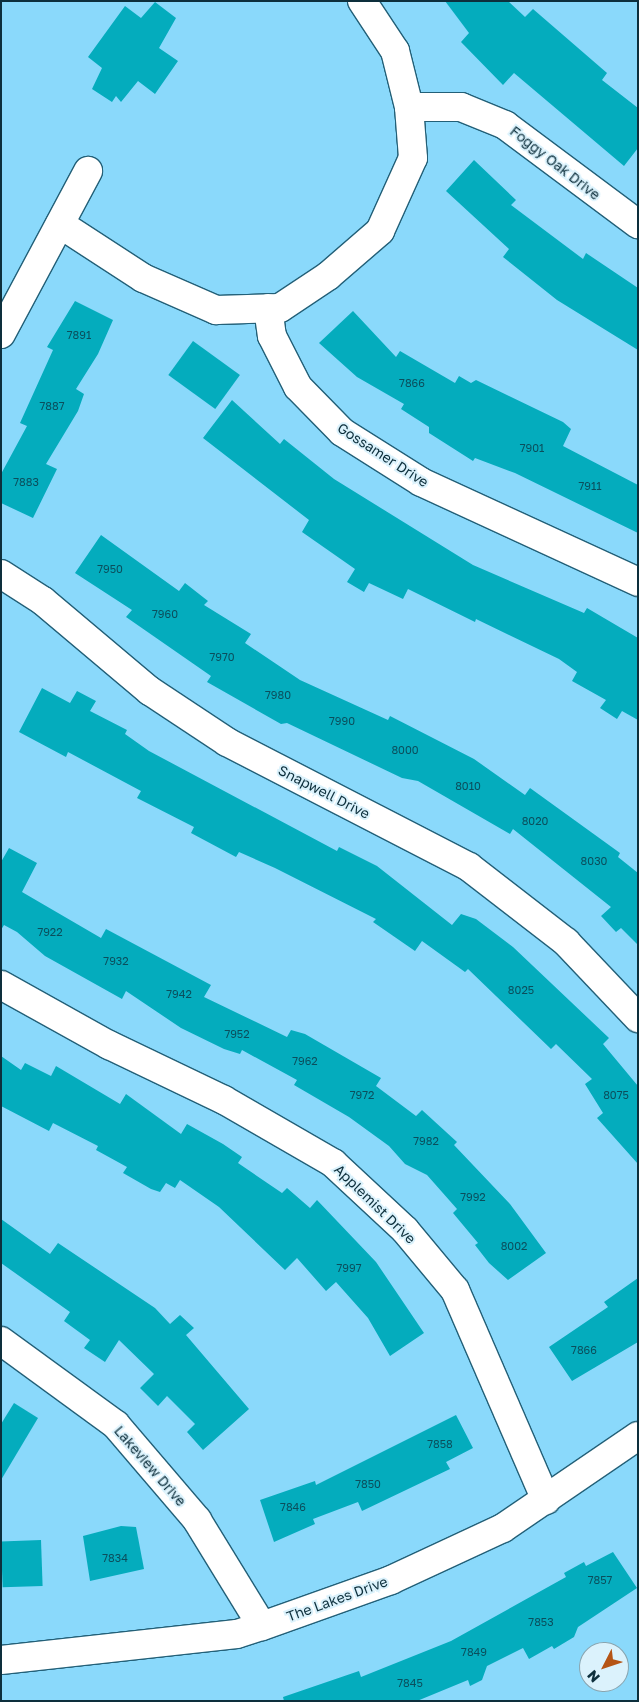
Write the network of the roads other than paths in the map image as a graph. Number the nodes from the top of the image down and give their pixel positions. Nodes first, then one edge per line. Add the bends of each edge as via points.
1 (362, 1) edge
2 (409, 106) junction
3 (88, 171) dead end
4 (60, 224) junction
5 (638, 224) edge
6 (268, 308) junction
7 (1, 334) edge
8 (1, 574) edge
9 (638, 582) edge
10 (1, 985) edge
11 (638, 1018) edge
12 (1, 1341) edge
13 (638, 1436) edge
14 (546, 1500) junction
15 (262, 1626) junction
16 (1, 1660) edge

1 - 2 street via 395,51
2 - 5 street, Foggy Oak Drive via 461,107 505,125
2 - 6 street via 413,158 380,231 328,276 280,308
3 - 4 street
4 - 6 street via 143,278 216,310
4 - 7 street
6 - 9 street, Gossamer Drive via 272,336 298,388 342,432 421,482
8 - 11 street, Snapwell Drive via 43,601 150,691 227,742 469,867 566,942
10 - 14 street, Applemist Drive via 109,1045 224,1100 333,1163 405,1230 455,1290
12 - 15 street, Lakeview Drive via 116,1425 197,1520
13 - 14 street, The Lakes Drive
14 - 15 street, The Lakes Drive via 503,1528 391,1580
15 - 16 street, The Lakes Drive via 228,1636

